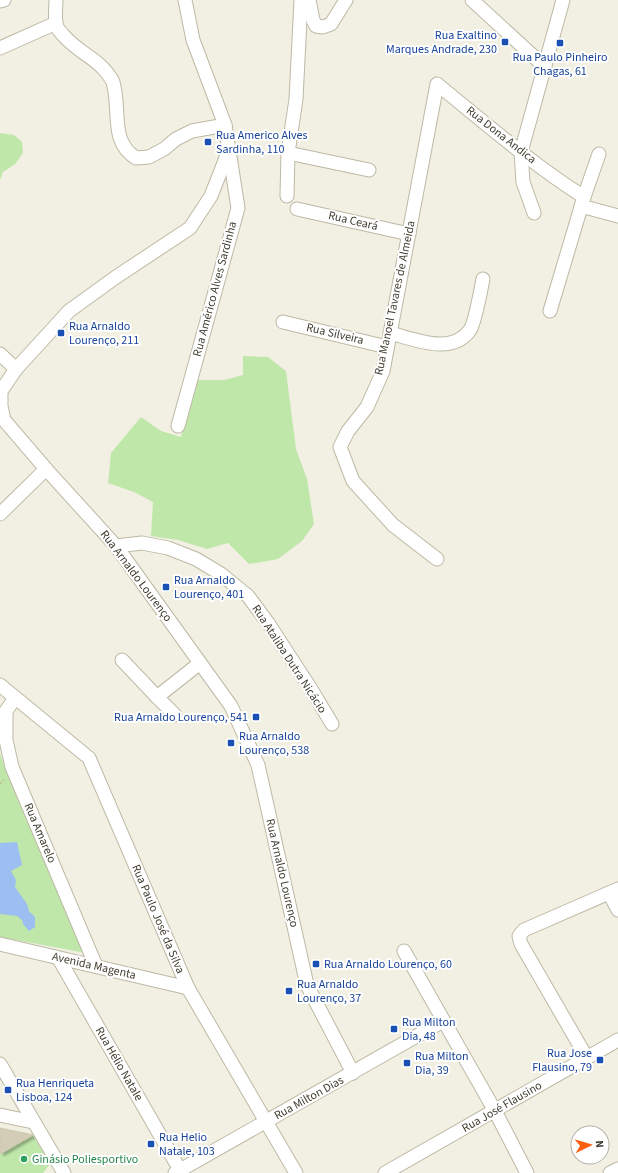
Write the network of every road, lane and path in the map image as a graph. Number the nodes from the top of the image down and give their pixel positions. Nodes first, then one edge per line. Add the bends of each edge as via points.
1 (4, 0) edge
2 (56, 0) edge
3 (185, 0) edge
4 (301, 0) edge
5 (309, 0) edge
6 (346, 0) edge
7 (472, 0) edge
8 (563, 0) edge
9 (0, 1) edge
10 (56, 23) junction
11 (0, 48) edge
12 (545, 67) junction
13 (437, 84) joint
14 (224, 125) junction
15 (229, 150) junction
16 (521, 152) junction
17 (288, 153) junction
18 (599, 154) dead end
19 (369, 170) dead end
20 (287, 196) dead end
21 (582, 201) junction
22 (297, 208) dead end
23 (534, 212) dead end
24 (618, 216) edge
25 (409, 234) junction
26 (483, 279) dead end
27 (550, 311) dead end
28 (283, 322) dead end
29 (390, 333) junction
30 (388, 347) junction
31 (0, 354) edge
32 (16, 369) junction
33 (178, 426) dead end
34 (46, 469) junction
35 (0, 514) edge
36 (116, 546) junction
37 (437, 559) dead end
38 (122, 660) dead end
39 (200, 663) junction
40 (0, 685) edge
41 (157, 697) junction
42 (15, 698) junction
43 (175, 715) dead end
44 (332, 724) dead end
45 (614, 891) edge
46 (618, 910) edge
47 (0, 944) edge
48 (404, 951) dead end
49 (60, 959) junction
50 (96, 966) junction
51 (188, 988) junction
52 (443, 1021) junction
53 (618, 1040) edge
54 (587, 1058) junction
55 (0, 1064) edge
56 (353, 1073) junction
57 (495, 1111) junction
58 (0, 1115) edge
59 (33, 1122) junction
60 (266, 1122) junction
61 (618, 1169) edge
62 (177, 1172) edge
63 (64, 1173) edge
64 (296, 1173) edge
65 (385, 1173) edge
66 (528, 1173) edge
67 (610, 1173) edge

1 - 9 street
2 - 10 street
3 - 14 street via 193,40
4 - 17 street via 296,99
5 - 6 street via 316,26 323,27 331,24
7 - 12 street
8 - 12 street
10 - 11 street
10 - 14 street via 70,43 101,65 113,80 117,127 128,154 136,158 149,157 192,131
12 - 16 street
13 - 16 street, Rua Dona Andica
13 - 25 street, Rua Manoel Tavares de Almeida
14 - 15 street
15 - 32 street, Rua Arnaldo Lourenço via 211,196 190,228 69,311
15 - 33 street, Rua Américo Alves Sardinha via 238,208
16 - 21 street, Rua Dona Andica via 566,185
16 - 23 street via 523,182
17 - 19 street
17 - 20 street
18 - 21 street
21 - 24 street, Rua Dona Andica
21 - 27 street
22 - 25 street, Rua Ceará
25 - 29 street, Rua Manoel Tavares de Almeida
26 - 29 street via 471,329 461,339 447,345 433,344
28 - 30 street, Rua Silveira
29 - 30 street, Rua Manoel Tavares de Almeida
30 - 37 street, Rua Manoel Tavares de Almeida via 383,371 367,407 348,431 340,448 353,481 393,525
31 - 32 street
32 - 34 street, Rua Arnaldo Lourenço via 2,391 0,406 4,420
34 - 35 street
34 - 36 street, Rua Arnaldo Lourenço
36 - 39 street, Rua Arnaldo Lourenço
36 - 44 street, Rua Ataliba Dutra Nicácio via 142,543 168,548 196,559 248,596 312,689
38 - 41 street
39 - 41 street
39 - 56 street, Rua Arnaldo Lourenço via 231,706 258,765 307,985
40 - 42 street, Rua Paulo José da Silva
41 - 43 street
42 - 50 street, Rua Amarelo via 6,711 6,740 12,767
42 - 51 street, Rua Paulo José da Silva via 88,758
45 - 46 street
45 - 54 street via 524,930 519,936 521,944
47 - 49 street, Avenida Magenta
48 - 52 street
49 - 50 street, Avenida Magenta
49 - 62 street, Rua Hélio Natale
50 - 51 street, Avenida Magenta
51 - 60 street, Rua Paulo José da Silva
52 - 56 street, Rua Milton Dias
52 - 57 street
53 - 54 street, Rua José Flausino
54 - 57 street, Rua José Flausino
55 - 59 street
56 - 60 street, Rua Milton Dias
57 - 65 street, Rua José Flausino
57 - 66 street
58 - 59 street
59 - 63 street
60 - 62 street, Rua Milton Dias
60 - 64 street, Rua Paulo José da Silva
61 - 67 street

